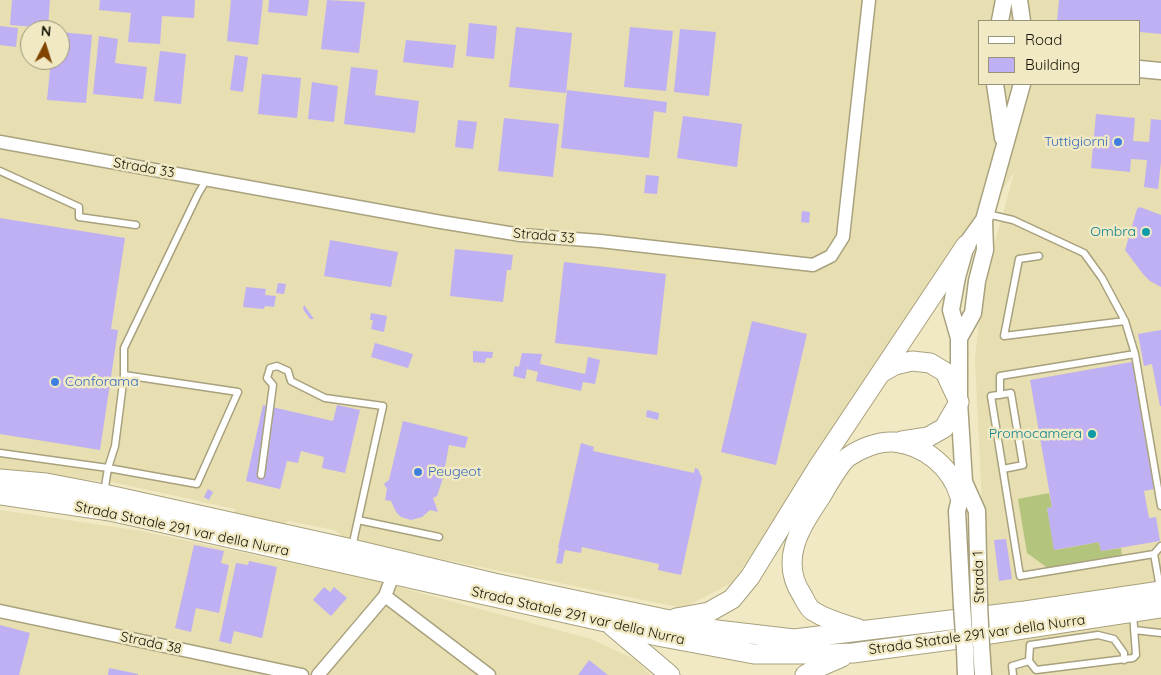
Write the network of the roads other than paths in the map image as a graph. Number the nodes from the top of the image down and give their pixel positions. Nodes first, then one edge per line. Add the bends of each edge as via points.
1 (869, 0) edge
2 (1004, 0) edge
3 (1019, 0) edge
4 (1000, 20) edge
5 (1022, 20) edge
6 (1141, 69) edge
7 (1161, 72) edge
8 (995, 85) edge
9 (1022, 85) edge
10 (0, 142) edge
11 (1004, 146) junction
12 (0, 171) edge
13 (207, 179) junction
14 (985, 217) junction
15 (136, 225) dead end
16 (966, 246) junction
17 (1039, 256) dead end
18 (1124, 321) junction
19 (959, 338) junction
20 (1135, 354) junction
21 (880, 374) junction
22 (124, 376) junction
23 (1000, 395) junction
24 (959, 402) junction
25 (894, 442) junction
26 (0, 453) edge
27 (108, 468) junction
28 (1002, 469) junction
29 (261, 475) dead end
30 (0, 479) edge
31 (962, 490) junction
32 (104, 494) junction
33 (0, 495) edge
34 (1161, 506) edge
35 (358, 520) junction
36 (439, 537) dead end
37 (1161, 546) edge
38 (352, 549) junction
39 (1154, 554) junction
40 (393, 575) junction
41 (1161, 591) edge
42 (385, 596) junction
43 (1161, 608) edge
44 (0, 611) edge
45 (658, 618) junction
46 (1134, 621) junction
47 (610, 623) junction
48 (867, 631) junction
49 (1161, 633) edge
50 (853, 653) junction
51 (1124, 660) junction
52 (1029, 661) junction
53 (302, 675) edge
54 (318, 675) edge
55 (489, 675) edge
56 (670, 675) edge
57 (805, 675) edge
58 (966, 675) edge
59 (983, 675) edge
60 (1013, 675) edge

1 - 13 street, Strada 33 via 843,237 831,256 813,265 521,234
2 - 4 street
3 - 5 street
6 - 7 street
8 - 11 street, Strada 1
9 - 11 street, Strada 1
10 - 13 street, Strada 33
11 - 14 street, Strada 1
12 - 15 lane via 79,207 79,217
13 - 22 lane via 124,348
14 - 16 street, Strada 1
14 - 18 lane via 1013,220 1084,253 1102,278
14 - 19 street, Strada 1 via 985,250 973,312
16 - 19 street, Strada 1 via 951,310
16 - 21 main road
17 - 18 lane via 1019,259 1004,336
18 - 20 lane
19 - 24 street, Strada 1
20 - 23 lane via 1000,376
20 - 34 lane
21 - 24 main road via 912,360 930,363 945,372
21 - 45 main road via 750,577 732,599 709,612 682,618
22 - 27 lane via 115,446
22 - 27 lane via 238,392 197,484
23 - 28 lane via 991,396
23 - 28 lane via 1011,393 1023,465
24 - 25 main road via 944,428 928,437
24 - 31 street, Strada 1
25 - 31 main road via 920,448 942,464
25 - 48 main road via 869,446 846,458 795,542 791,570 811,610 835,622
26 - 27 lane
27 - 32 lane
28 - 39 lane via 1020,576
29 - 35 lane via 273,385 267,378 270,368 277,366 288,371 291,381 325,398 383,406
30 - 32 main road, Strada Statale 291 var della Nurra via 46,483
31 - 58 street, Strada 1, bridge via 957,511
31 - 59 street, Strada 1, bridge via 977,511
32 - 38 main road, Strada Statale 291 var della Nurra
33 - 40 main road, Strada Statale 291 var della Nurra via 110,511
35 - 36 lane
35 - 38 lane
37 - 39 lane
38 - 45 main road, Strada Statale 291 var della Nurra
39 - 41 lane
40 - 42 street
40 - 47 main road, Strada Statale 291 var della Nurra
41 - 48 main road, Strada Statale 291 var della Nurra
42 - 54 street
42 - 55 street
43 - 46 main road, Strada Statale 291 var della Nurra
44 - 53 street, Strada 38
45 - 48 main road, Strada Statale 291 var della Nurra via 717,630 794,639
46 - 49 lane
46 - 50 main road, Strada Statale 291 var della Nurra
46 - 51 lane via 1136,655
47 - 50 main road, Strada Statale 291 var della Nurra via 657,636 754,654
47 - 56 main road
50 - 57 main road
51 - 52 lane via 1036,670
51 - 52 lane via 1124,653 1114,639 1098,635 1030,645
52 - 60 lane via 1012,666

